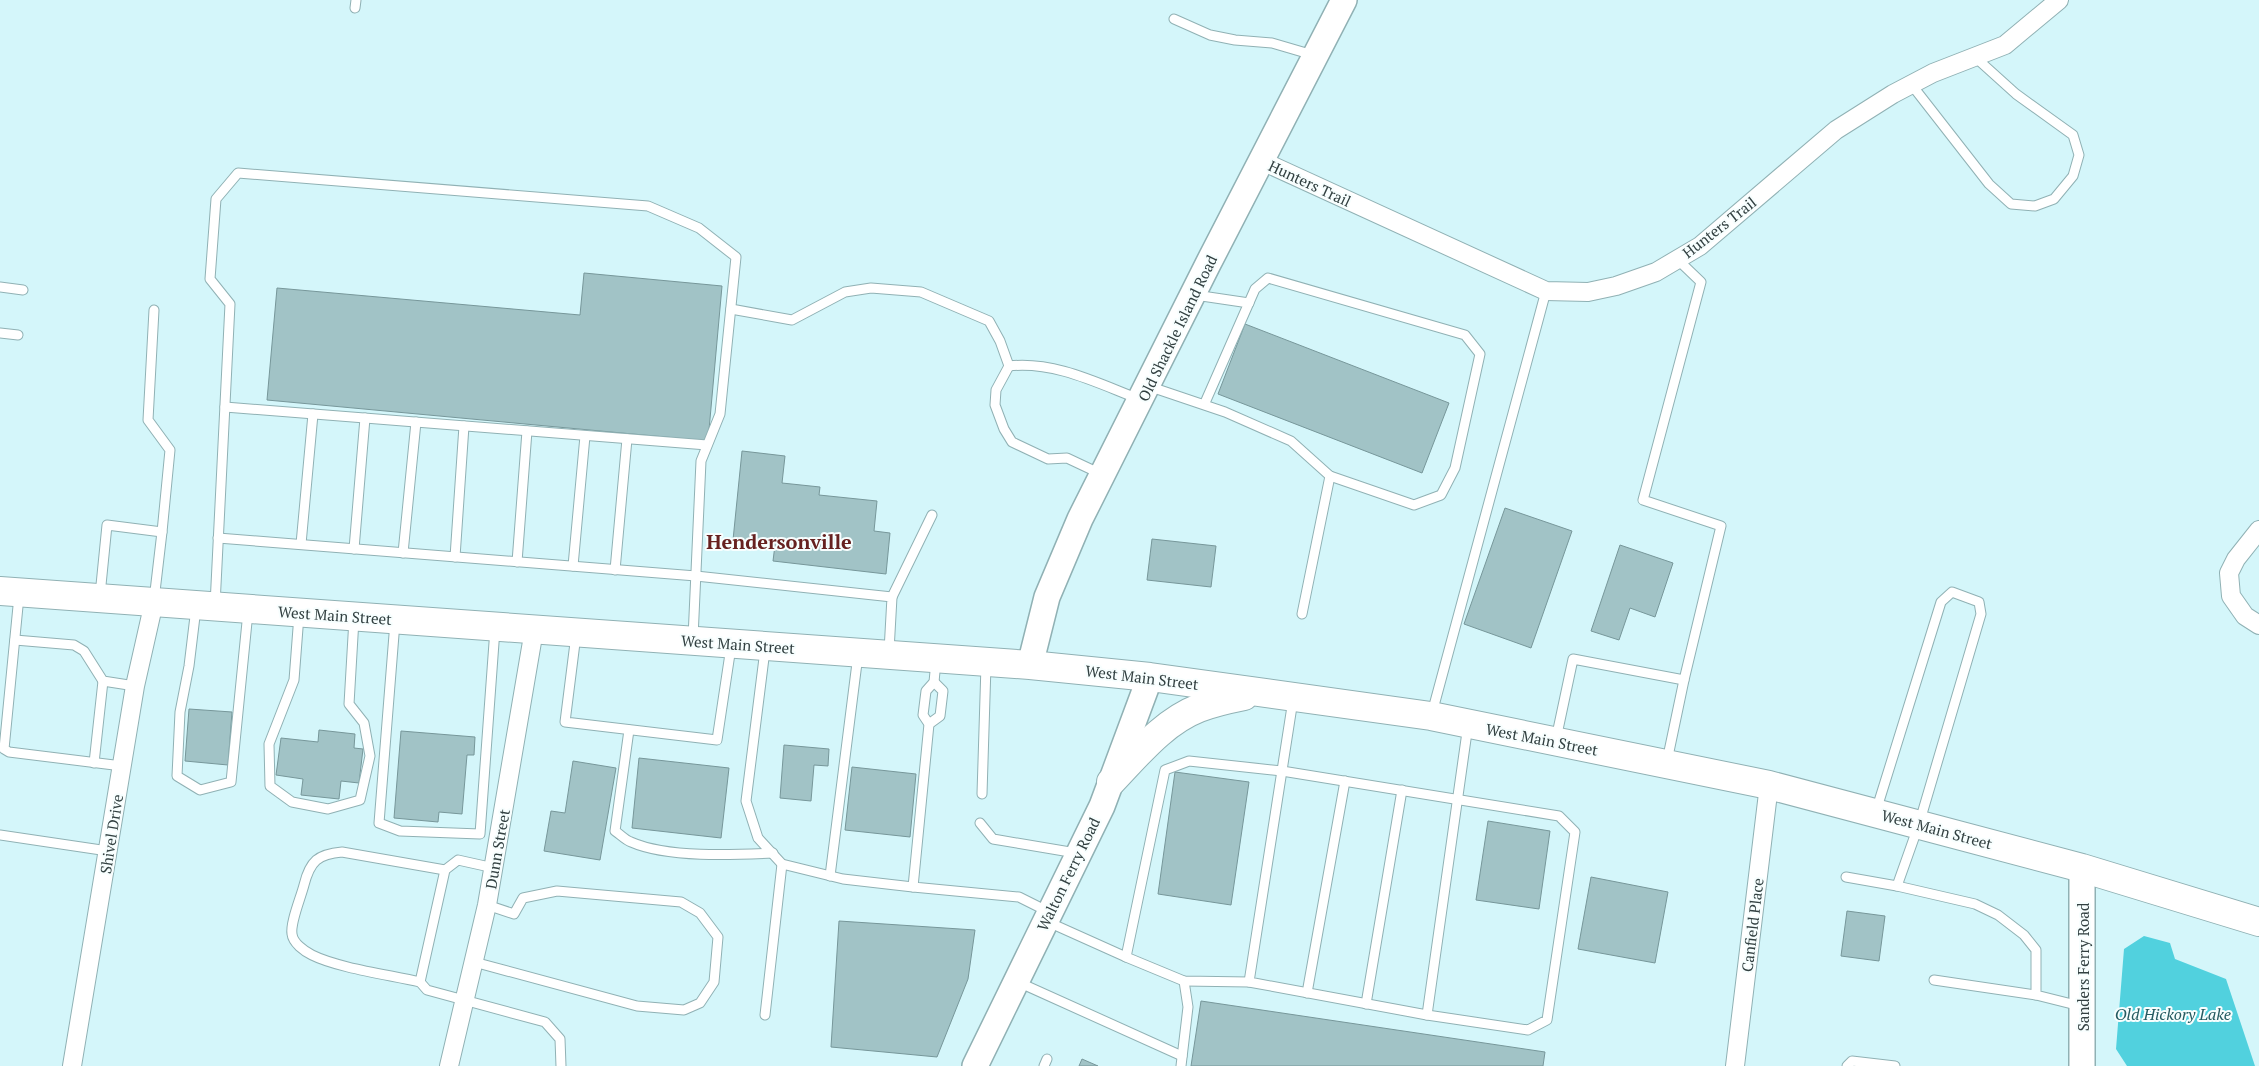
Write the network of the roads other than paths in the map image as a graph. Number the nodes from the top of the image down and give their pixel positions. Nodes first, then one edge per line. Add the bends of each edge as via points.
1 (1344, 0) edge
2 (2059, 0) edge
3 (1174, 19) dead end
4 (1316, 56) junction
5 (1975, 57) junction
6 (1911, 84) junction
7 (1262, 161) junction
8 (1677, 259) junction
9 (0, 287) edge
10 (24, 290) dead end
11 (1546, 291) junction
12 (1193, 294) junction
13 (1249, 303) junction
14 (731, 309) junction
15 (154, 310) dead end
16 (0, 333) edge
17 (18, 335) dead end
18 (1010, 366) junction
19 (1145, 393) junction
20 (1204, 405) junction
21 (225, 407) junction
22 (313, 414) junction
23 (365, 418) junction
24 (416, 422) junction
25 (464, 426) junction
26 (527, 431) junction
27 (585, 436) junction
28 (627, 439) junction
29 (707, 445) junction
30 (1103, 475) junction
31 (1330, 476) junction
32 (932, 515) dead end
33 (2259, 530) edge
34 (162, 532) junction
35 (218, 538) junction
36 (301, 544) junction
37 (354, 549) junction
38 (403, 553) junction
39 (454, 557) junction
40 (517, 562) junction
41 (573, 566) junction
42 (615, 570) junction
43 (696, 576) junction
44 (10, 592) edge
45 (100, 598) junction
46 (892, 598) junction
47 (154, 602) junction
48 (206, 605) junction
49 (248, 608) junction
50 (299, 612) junction
51 (1302, 614) dead end
52 (354, 616) junction
53 (396, 619) junction
54 (2259, 625) edge
55 (495, 627) junction
56 (534, 630) junction
57 (576, 632) junction
58 (16, 640) junction
59 (693, 641) junction
60 (731, 644) junction
61 (765, 646) junction
62 (858, 653) junction
63 (889, 655) junction
64 (986, 662) junction
65 (1030, 665) junction
66 (935, 670) junction
67 (1150, 677) junction
68 (1684, 680) junction
69 (103, 681) junction
70 (135, 686) junction
71 (1262, 692) junction
72 (1293, 697) junction
73 (1431, 716) junction
74 (929, 724) junction
75 (1468, 724) junction
76 (629, 730) junction
77 (1556, 742) junction
78 (94, 763) junction
79 (1666, 764) junction
80 (122, 766) junction
81 (1282, 771) junction
82 (1345, 781) junction
83 (1111, 782) junction
84 (1769, 785) junction
85 (1402, 790) junction
86 (982, 794) dead end
87 (1458, 798) junction
88 (1876, 813) junction
89 (980, 823) dead end
90 (1919, 824) junction
91 (0, 835) edge
92 (108, 851) junction
93 (773, 853) junction
94 (1078, 854) junction
95 (782, 864) junction
96 (494, 868) junction
97 (2082, 868) junction
98 (445, 870) junction
99 (830, 876) junction
100 (1846, 877) dead end
101 (1897, 886) junction
102 (913, 887) junction
103 (487, 905) junction
104 (1048, 916) junction
105 (2259, 922) edge
106 (1126, 957) junction
107 (474, 962) junction
108 (1934, 980) dead end
109 (1016, 981) junction
110 (1184, 981) junction
111 (420, 982) junction
112 (1250, 982) junction
113 (1307, 993) junction
114 (2036, 995) junction
115 (464, 1001) junction
116 (1366, 1004) junction
117 (2083, 1006) junction
118 (765, 1015) dead end
119 (1428, 1015) junction
120 (1181, 1061) edge
121 (77, 1065) edge
122 (449, 1066) edge
123 (562, 1066) edge
124 (974, 1066) edge
125 (1735, 1066) edge
126 (1847, 1066) edge
127 (1895, 1066) edge
128 (2082, 1066) edge

1 - 4 street, Old Shackle Island Road
2 - 5 street, Hunters Trail via 2005,44
3 - 4 lane via 1210,34 1272,43
4 - 7 street, Old Shackle Island Road
5 - 6 street, Hunters Trail
5 - 6 lane via 2016,94 2073,135 2079,155 2073,176 2054,200 2035,206 2011,204 1989,184
6 - 8 street, Hunters Trail via 1836,130 1700,246
7 - 11 street, Hunters Trail
7 - 12 street, Old Shackle Island Road
8 - 11 street, Hunters Trail via 1656,272 1616,286 1588,292
8 - 68 lane via 1701,282 1643,500 1721,526
9 - 10 lane
11 - 73 lane
12 - 13 lane
12 - 19 street, Old Shackle Island Road
13 - 20 lane
13 - 31 lane via 1255,288 1268,278 1465,335 1480,354 1455,468 1441,495 1414,504
14 - 18 lane via 792,320 845,292 871,288 921,292 989,321
14 - 21 lane via 736,257 699,228 648,206 238,174 216,199 210,279 230,304
14 - 29 lane via 720,414
15 - 34 lane via 148,420 170,450
16 - 17 lane
18 - 19 lane via 1022,364 1064,370
18 - 30 lane via 996,390 995,405 1012,442 1048,459 1066,458
19 - 20 lane
19 - 30 street, Old Shackle Island Road
20 - 31 lane via 1291,441
21 - 22 lane
21 - 35 lane
22 - 23 lane
22 - 36 lane
23 - 24 lane
23 - 37 lane
24 - 25 lane
24 - 38 lane
25 - 26 lane
25 - 39 lane
26 - 27 lane
26 - 40 lane
27 - 28 lane
27 - 41 lane
28 - 29 lane
28 - 42 lane
29 - 43 lane via 701,461
30 - 65 street, Old Shackle Island Road via 1080,519 1047,598
31 - 51 lane
32 - 46 lane
33 - 54 street via 2229,573 2231,596 2245,616
34 - 45 lane via 107,525
34 - 47 lane
35 - 36 lane
35 - 48 lane
36 - 37 lane
37 - 38 lane
38 - 39 lane
39 - 40 lane
40 - 41 lane
41 - 42 lane
42 - 43 lane
43 - 46 lane
43 - 59 lane
44 - 45 main road, West Main Street
44 - 58 lane
45 - 47 main road, West Main Street
46 - 63 lane
47 - 48 main road, West Main Street
47 - 70 street, Shivel Drive
48 - 49 main road, West Main Street
48 - 49 lane via 180,712 177,776 200,790 231,782
49 - 50 main road, West Main Street
50 - 52 main road, West Main Street
50 - 52 lane via 294,680 269,744 270,786 292,802 328,809 360,800 370,756 364,722 349,704
52 - 53 main road, West Main Street
53 - 55 main road, West Main Street
53 - 55 lane via 379,823 400,831 480,834
55 - 56 main road, West Main Street
56 - 57 main road, West Main Street
56 - 96 street, Dunn Street
57 - 59 main road, West Main Street
57 - 76 lane via 565,722
58 - 69 lane via 74,646 84,651
58 - 78 lane via 4,749
59 - 60 main road, West Main Street
60 - 61 main road, West Main Street
60 - 76 lane via 717,740
61 - 62 main road, West Main Street
61 - 93 lane via 746,801 758,838
62 - 63 main road, West Main Street
62 - 99 lane
63 - 66 main road, West Main Street
64 - 65 main road, West Main Street
64 - 66 main road, West Main Street
64 - 86 lane
65 - 67 main road, West Main Street
66 - 74 lane via 926,691 923,715
66 - 74 lane via 943,691 940,716
67 - 71 main road, West Main Street
67 - 83 street, Walton Ferry Road
68 - 77 lane via 1573,659
68 - 79 lane
69 - 70 lane
69 - 78 lane
70 - 80 street, Shivel Drive
71 - 72 main road, West Main Street
71 - 83 main road via 1215,702 1186,714 1156,736
72 - 73 main road, West Main Street
72 - 81 lane
73 - 75 main road, West Main Street
74 - 102 lane
75 - 77 main road, West Main Street
75 - 87 lane
76 - 93 lane via 615,831 630,842 662,850 721,856
77 - 79 main road, West Main Street
78 - 80 lane
79 - 84 main road, West Main Street
80 - 92 street, Shivel Drive
81 - 82 lane
81 - 106 lane via 1189,762 1166,770
81 - 112 lane
82 - 85 lane
82 - 113 lane
83 - 94 street, Walton Ferry Road
84 - 88 main road, West Main Street
84 - 125 street, Canfield Place
85 - 87 lane
85 - 116 lane
87 - 119 lane
87 - 119 lane via 1559,816 1575,832 1547,1020 1528,1030
88 - 90 main road, West Main Street
88 - 90 lane via 1940,602 1952,592 1979,602 1981,614
89 - 94 lane via 993,839
90 - 97 main road, West Main Street
90 - 101 lane
91 - 92 lane
92 - 121 street, Shivel Drive
93 - 95 lane
94 - 104 street, Walton Ferry Road
95 - 99 lane
95 - 118 lane
96 - 98 lane via 458,860
96 - 103 street, Dunn Street
97 - 105 main road, West Main Street
97 - 117 street, Sanders Ferry Road
98 - 111 lane
98 - 111 lane via 342,852 328,853 312,862 292,932 295,943 312,955
99 - 102 lane
100 - 101 lane
101 - 114 lane via 1975,904 2018,930 2036,950
102 - 104 lane via 1019,897
103 - 107 street, Dunn Street
103 - 107 lane via 514,914 523,898 557,891 681,902 700,913 718,937 714,982 700,1003 684,1010 637,1006
104 - 106 lane
104 - 109 street, Walton Ferry Road
106 - 110 lane
107 - 115 street, Dunn Street
108 - 114 lane
109 - 120 lane
109 - 124 street, Walton Ferry Road
110 - 112 lane
110 - 120 lane via 1188,1008
111 - 115 lane via 427,990
112 - 113 lane
113 - 116 lane
114 - 117 lane
115 - 122 street, Dunn Street
115 - 123 lane via 545,1022 560,1038
116 - 119 lane
117 - 128 street, Sanders Ferry Road
126 - 127 lane via 1852,1061

